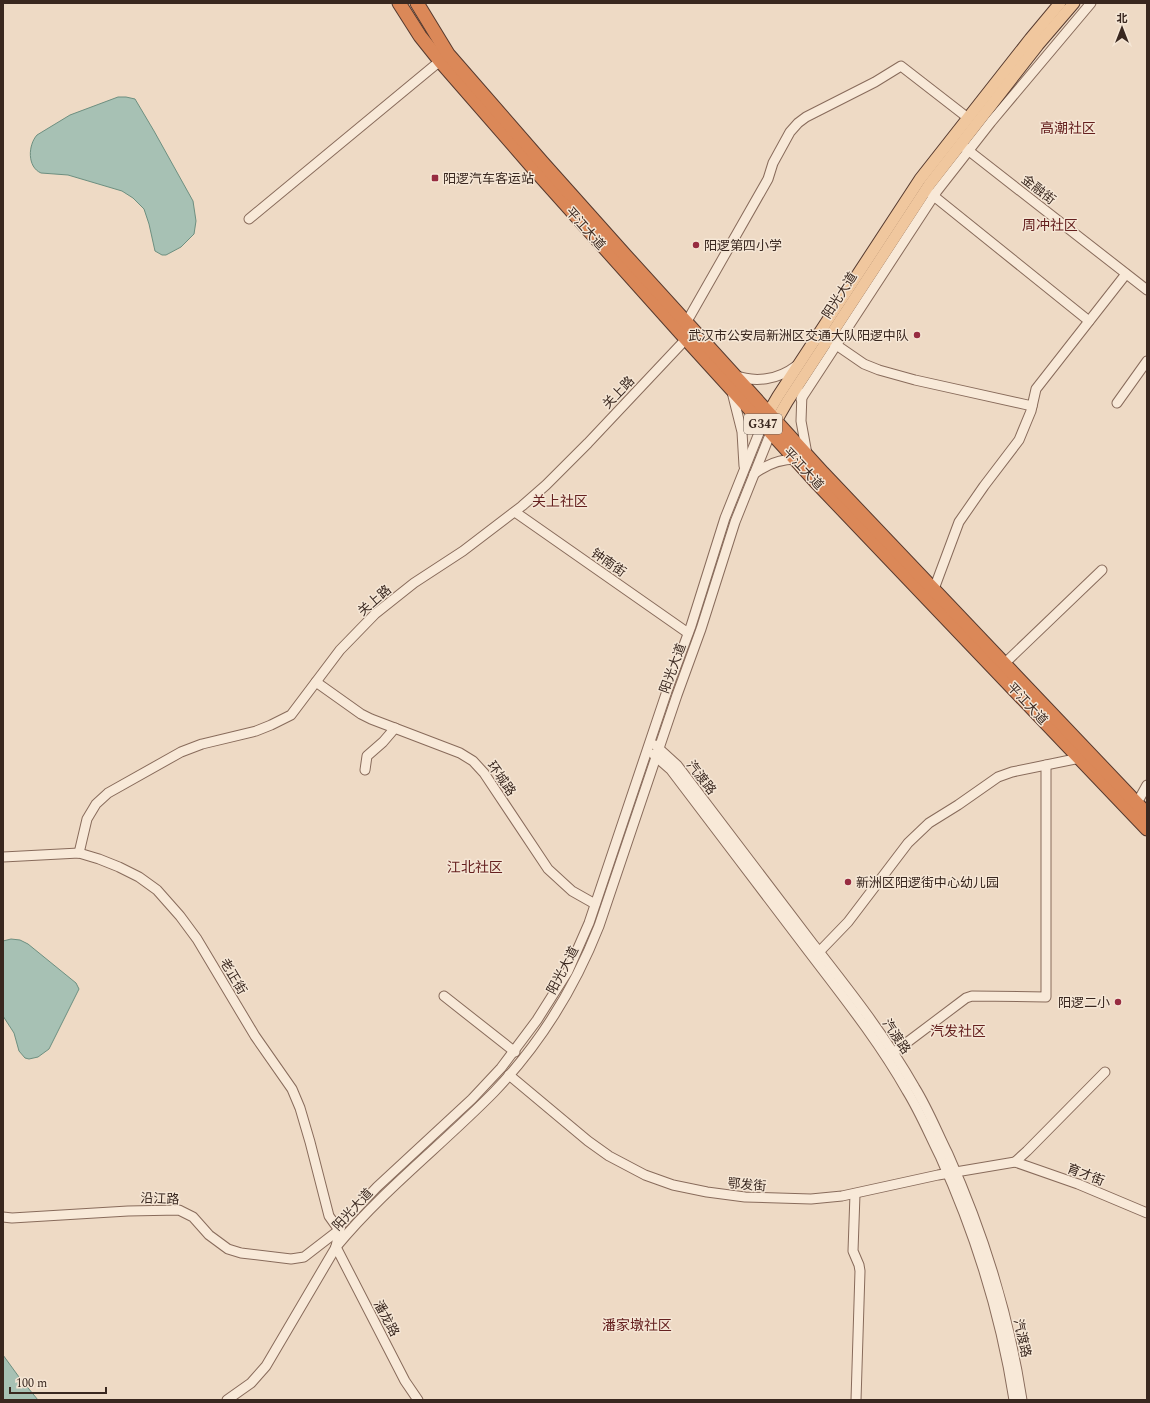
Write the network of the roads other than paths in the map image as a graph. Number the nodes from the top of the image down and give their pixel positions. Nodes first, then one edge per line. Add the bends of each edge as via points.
1 (399, 3) edge
2 (417, 3) edge
3 (1060, 3) edge
4 (1074, 3) edge
5 (1091, 3) edge
6 (440, 61) junction
7 (968, 118) junction
8 (961, 144) junction
9 (930, 193) junction
10 (249, 219) dead end
11 (1126, 274) junction
12 (1147, 290) edge
13 (1089, 321) junction
14 (686, 323) junction
15 (686, 339) junction
16 (832, 342) junction
17 (1147, 362) edge
18 (799, 364) junction
19 (804, 375) junction
20 (731, 381) junction
21 (801, 399) junction
22 (1117, 403) dead end
23 (1032, 406) junction
24 (769, 423) junction
25 (802, 458) junction
26 (744, 471) junction
27 (754, 474) junction
28 (515, 512) junction
29 (1102, 570) dead end
30 (934, 589) junction
31 (688, 633) junction
32 (1005, 663) junction
33 (316, 682) junction
34 (395, 728) junction
35 (649, 745) junction
36 (658, 753) junction
37 (1080, 758) junction
38 (1046, 765) junction
39 (365, 770) dead end
40 (1147, 785) edge
41 (1137, 803) junction
42 (1147, 814) edge
43 (1147, 829) edge
44 (79, 853) junction
45 (3, 857) edge
46 (595, 904) junction
47 (819, 952) junction
48 (444, 996) dead end
49 (515, 1052) junction
50 (893, 1053) junction
51 (1105, 1072) dead end
52 (509, 1075) junction
53 (1015, 1162) junction
54 (951, 1172) junction
55 (855, 1194) junction
56 (1147, 1212) edge
57 (3, 1217) edge
58 (339, 1230) junction
59 (336, 1247) junction
60 (227, 1400) edge
61 (418, 1400) edge
62 (856, 1400) edge
63 (1014, 1400) edge
64 (1022, 1400) edge

1 - 6 highway, 平江大道 / G347
2 - 14 highway, 平江大道 / G347 via 448,54
3 - 7 main road, 阳光大道
4 - 8 main road, 阳光大道
5 - 8 street via 991,122
6 - 10 street
6 - 15 highway, 平江大道 / G347
7 - 8 main road, 阳光大道
7 - 14 street via 901,66 802,120 790,132 768,179
8 - 9 main road, 阳光大道
8 - 11 street, 金融街
8 - 18 main road, 阳光大道 via 920,179
9 - 13 street
9 - 16 main road, 阳光大道
11 - 12 street, 金融街
11 - 13 street
13 - 23 street via 1036,389
14 - 20 highway, 平江大道 / G347
15 - 20 highway, 平江大道 / G347
15 - 28 street, 关上路 via 588,443
16 - 19 main road, 阳光大道
16 - 21 street
16 - 23 street via 864,364 880,370
17 - 22 street
18 - 20 street via 787,372 768,378
18 - 24 main road, 阳光大道
19 - 21 street
19 - 24 main road, 阳光大道
20 - 24 highway, 平江大道 / G347
20 - 26 street via 742,432
21 - 25 street
23 - 30 street via 1019,440 960,522
24 - 25 highway, 平江大道 / G347
24 - 26 street, 阳光大道
24 - 27 street, 阳光大道
25 - 27 street via 773,463
25 - 30 highway, 平江大道 / G347
25 - 37 highway, 平江大道 / G347
26 - 31 street, 阳光大道 via 725,518
27 - 36 street, 阳光大道
28 - 31 street, 钟南街
28 - 33 street, 关上路 via 414,583 375,614 340,650
29 - 32 street
30 - 32 highway, 平江大道 / G347
31 - 35 street, 阳光大道
32 - 41 highway, 平江大道 / G347
33 - 34 street, 环城路 via 362,714
33 - 44 street, 关上路 via 291,715 256,731 186,750 108,793 96,804 87,819
34 - 39 street via 367,756
34 - 46 street, 环城路 via 460,753 473,761 484,773 548,869 572,891
35 - 36 street, 汽渡路
35 - 46 street, 阳光大道
36 - 47 street, 汽渡路 via 677,765
36 - 52 street, 阳光大道 via 586,958 546,1026
36 - 54 street, 汽渡路 via 866,1028 897,1074
37 - 38 street
37 - 43 highway, 平江大道 / G347
38 - 47 street via 998,777 921,829 848,922
38 - 50 street via 1046,997 966,998
40 - 41 street
41 - 42 highway, 平江大道 / G347
44 - 45 street, 老正街
44 - 58 street, 老正街 via 119,866 148,883 180,916 197,940 292,1089 300,1108 329,1216
46 - 49 street, 阳光大道 via 568,971
47 - 50 street, 汽渡路
48 - 49 street
49 - 58 street, 阳光大道 via 472,1099 358,1206 340,1225
50 - 54 street, 汽渡路 via 925,1106
51 - 53 street
52 - 55 street, 鄂发街 via 598,1149 631,1169 659,1181 707,1192 765,1199 811,1199
52 - 59 street, 阳光大道 via 384,1195
53 - 54 street, 鄂发街
53 - 56 street, 育才街
54 - 55 street, 鄂发街
54 - 63 street, 汽渡路 via 1001,1332
54 - 64 street, 汽渡路 via 978,1227 1009,1330
55 - 62 street via 853,1251 860,1271
57 - 58 street, 沿江路 via 179,1210 193,1217 209,1235 228,1249 291,1259 304,1257
58 - 59 street, 阳光大道
59 - 60 street via 266,1366 251,1383
59 - 61 street, 潘龙路 via 405,1381

